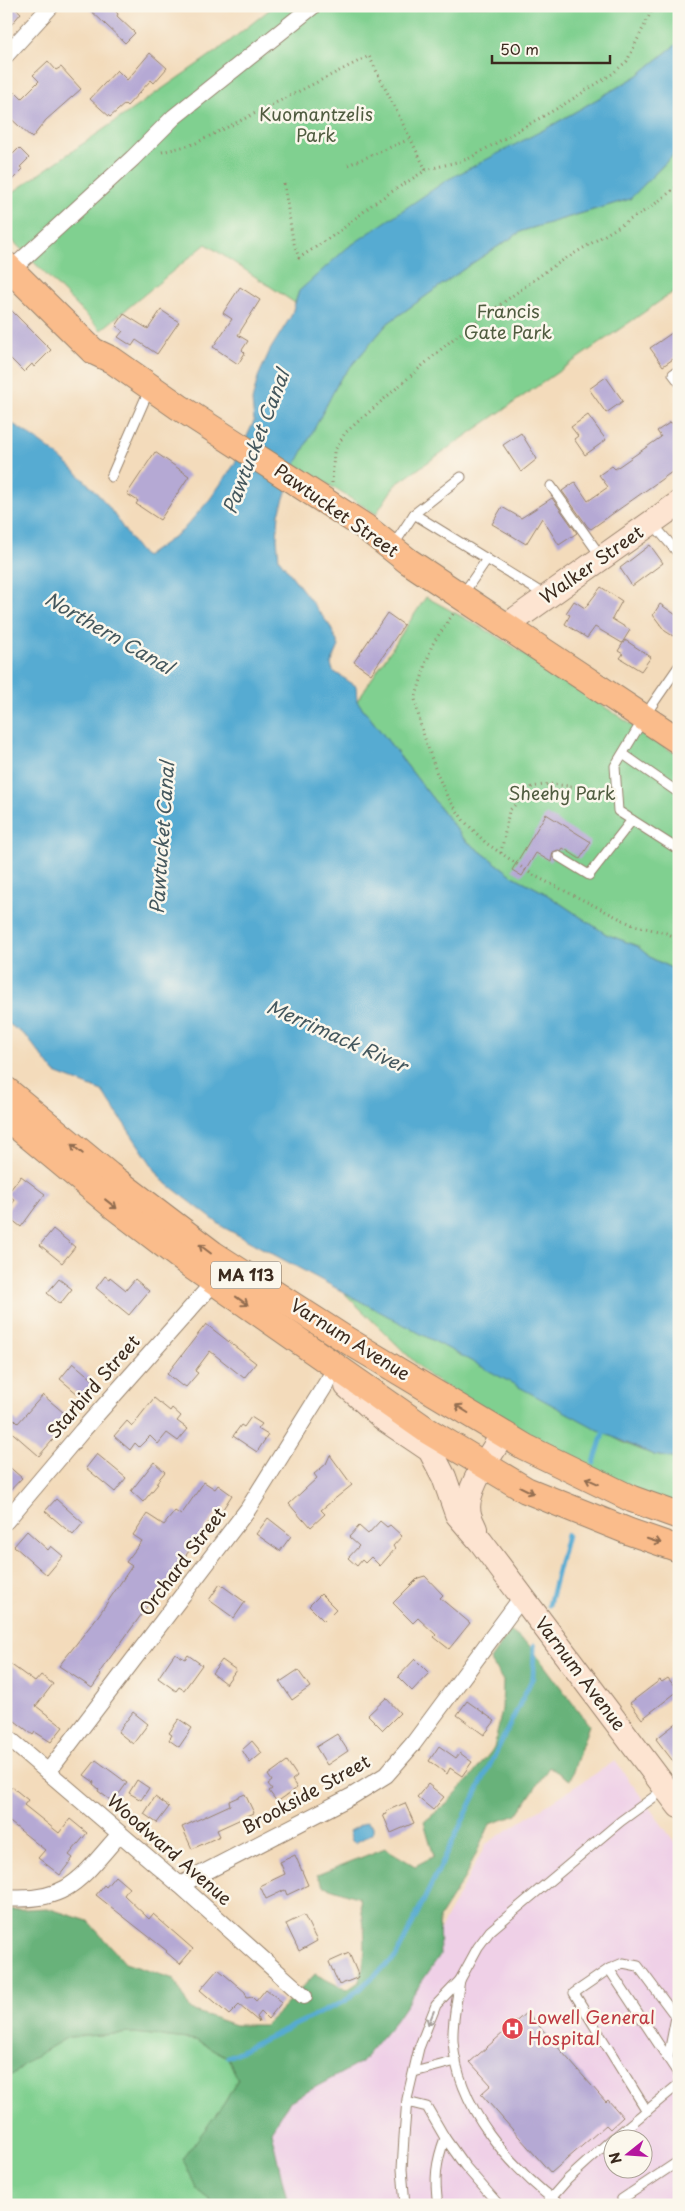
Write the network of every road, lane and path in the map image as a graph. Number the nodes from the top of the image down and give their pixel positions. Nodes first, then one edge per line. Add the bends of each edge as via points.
1 (51, 6) edge
2 (313, 6) edge
3 (654, 6) edge
4 (6, 55) edge
5 (410, 139) junction
6 (133, 158) junction
7 (348, 165) dead end
8 (426, 170) junction
9 (284, 184) dead end
10 (679, 185) edge
11 (9, 268) edge
12 (679, 370) edge
13 (679, 382) edge
14 (150, 387) junction
15 (111, 477) dead end
16 (461, 477) dead end
17 (551, 486) dead end
18 (332, 491) dead end
19 (679, 504) edge
20 (414, 514) junction
21 (651, 523) junction
22 (391, 548) junction
23 (679, 554) edge
24 (602, 558) junction
25 (487, 559) junction
26 (548, 596) junction
27 (458, 604) junction
28 (506, 626) junction
29 (679, 666) edge
30 (645, 719) junction
31 (679, 741) edge
32 (623, 754) junction
33 (617, 791) junction
34 (679, 793) edge
35 (632, 820) junction
36 (679, 850) edge
37 (501, 853) junction
38 (558, 856) dead end
39 (679, 939) edge
40 (6, 1090) edge
41 (6, 1117) edge
42 (214, 1282) junction
43 (336, 1368) junction
44 (503, 1434) junction
45 (485, 1465) junction
46 (447, 1488) junction
47 (679, 1516) edge
48 (6, 1522) edge
49 (480, 1542) junction
50 (679, 1549) edge
51 (522, 1597) junction
52 (6, 1736) edge
53 (48, 1772) junction
54 (672, 1797) edge
55 (120, 1834) junction
56 (180, 1885) junction
57 (6, 1898) edge
58 (608, 1969) junction
59 (460, 1980) junction
60 (304, 1996) dead end
61 (668, 2058) junction
62 (456, 2061) junction
63 (414, 2072) junction
64 (679, 2074) edge
65 (679, 2084) edge
66 (407, 2102) junction
67 (647, 2111) junction
68 (626, 2128) edge
69 (445, 2138) junction
70 (602, 2149) edge
71 (679, 2161) edge
72 (547, 2201) edge
73 (405, 2205) edge
74 (438, 2205) edge
75 (498, 2205) edge
76 (560, 2205) edge
77 (626, 2205) edge

1 - 4 street
2 - 6 street via 174,117
3 - 8 path via 627,61 612,74 468,159
5 - 6 path via 369,56 194,144
5 - 7 path
5 - 8 path
6 - 11 street
8 - 9 path via 299,258
10 - 18 path via 651,207 552,267 452,339 345,432 334,452
11 - 14 main road, Pawtucket Street via 93,351 112,360
12 - 13 lane via 673,374
14 - 15 lane
14 - 22 main road, Pawtucket Street via 365,527
16 - 20 lane
17 - 24 lane
19 - 21 main road, Walker Street
20 - 22 lane
20 - 25 lane
21 - 23 lane
21 - 24 main road, Walker Street
22 - 27 main road, Pawtucket Street
24 - 26 main road, Walker Street
25 - 26 lane
25 - 27 lane
26 - 28 main road, Walker Street
27 - 28 main road, Pawtucket Street
27 - 37 path via 432,645 415,699 421,728 448,796 464,821
28 - 30 main road, Pawtucket Street
29 - 30 lane
30 - 31 main road, Pawtucket Street
30 - 32 lane
32 - 33 lane via 616,766
32 - 34 lane
33 - 35 lane via 618,811
33 - 37 path via 549,784 532,787 509,811
35 - 36 lane
35 - 38 lane via 589,875
37 - 39 path via 533,875 633,925
44 -> 40 main road, Varnum Avenue / MA 113 via 213,1254
41 -> 42 main road, Varnum Avenue / MA 113 via 112,1205
42 -> 43 main road, Varnum Avenue / MA 113
42 - 48 street, Starbird Street
43 - 45 main road, Varnum Avenue / MA 113 via 428,1432
43 - 46 main road, Varnum Avenue via 343,1382 384,1419 430,1450
43 - 53 street, Orchard Street via 248,1509
44 - 45 main road, Varnum Avenue
47 -> 44 main road, MA 113 via 632,1499
45 - 46 main road via 459,1471
45 - 49 main road, Varnum Avenue via 468,1499 468,1513
45 -> 50 main road, MA 113 via 507,1480 557,1504
46 - 49 main road, Varnum Avenue via 457,1514
49 - 51 main road, Varnum Avenue
51 - 54 main road, Varnum Avenue
51 - 56 street, Brookside Street via 413,1744 386,1775 344,1801
52 - 53 street, Woodward Avenue
53 - 55 street, Woodward Avenue
54 - 59 lane via 620,1821 490,1931
55 - 56 street, Woodward Avenue
55 - 57 street via 68,1888 37,1899
56 - 60 street, Woodward Avenue
58 - 61 lane
58 - 61 lane via 623,1963 638,1966 676,2017
58 - 67 lane via 574,1993
59 - 62 lane via 454,2023
59 -> 63 lane via 436,2005 419,2048
61 - 64 lane
62 - 63 lane
62 - 72 lane via 472,2104 484,2123 507,2156
63 - 66 lane
65 - 67 lane
66 - 69 lane via 427,2107
66 - 73 lane via 402,2169
67 - 68 lane
69 - 74 lane via 437,2160
69 - 75 lane
70 - 72 lane
71 - 77 lane via 622,2199
72 - 76 lane

